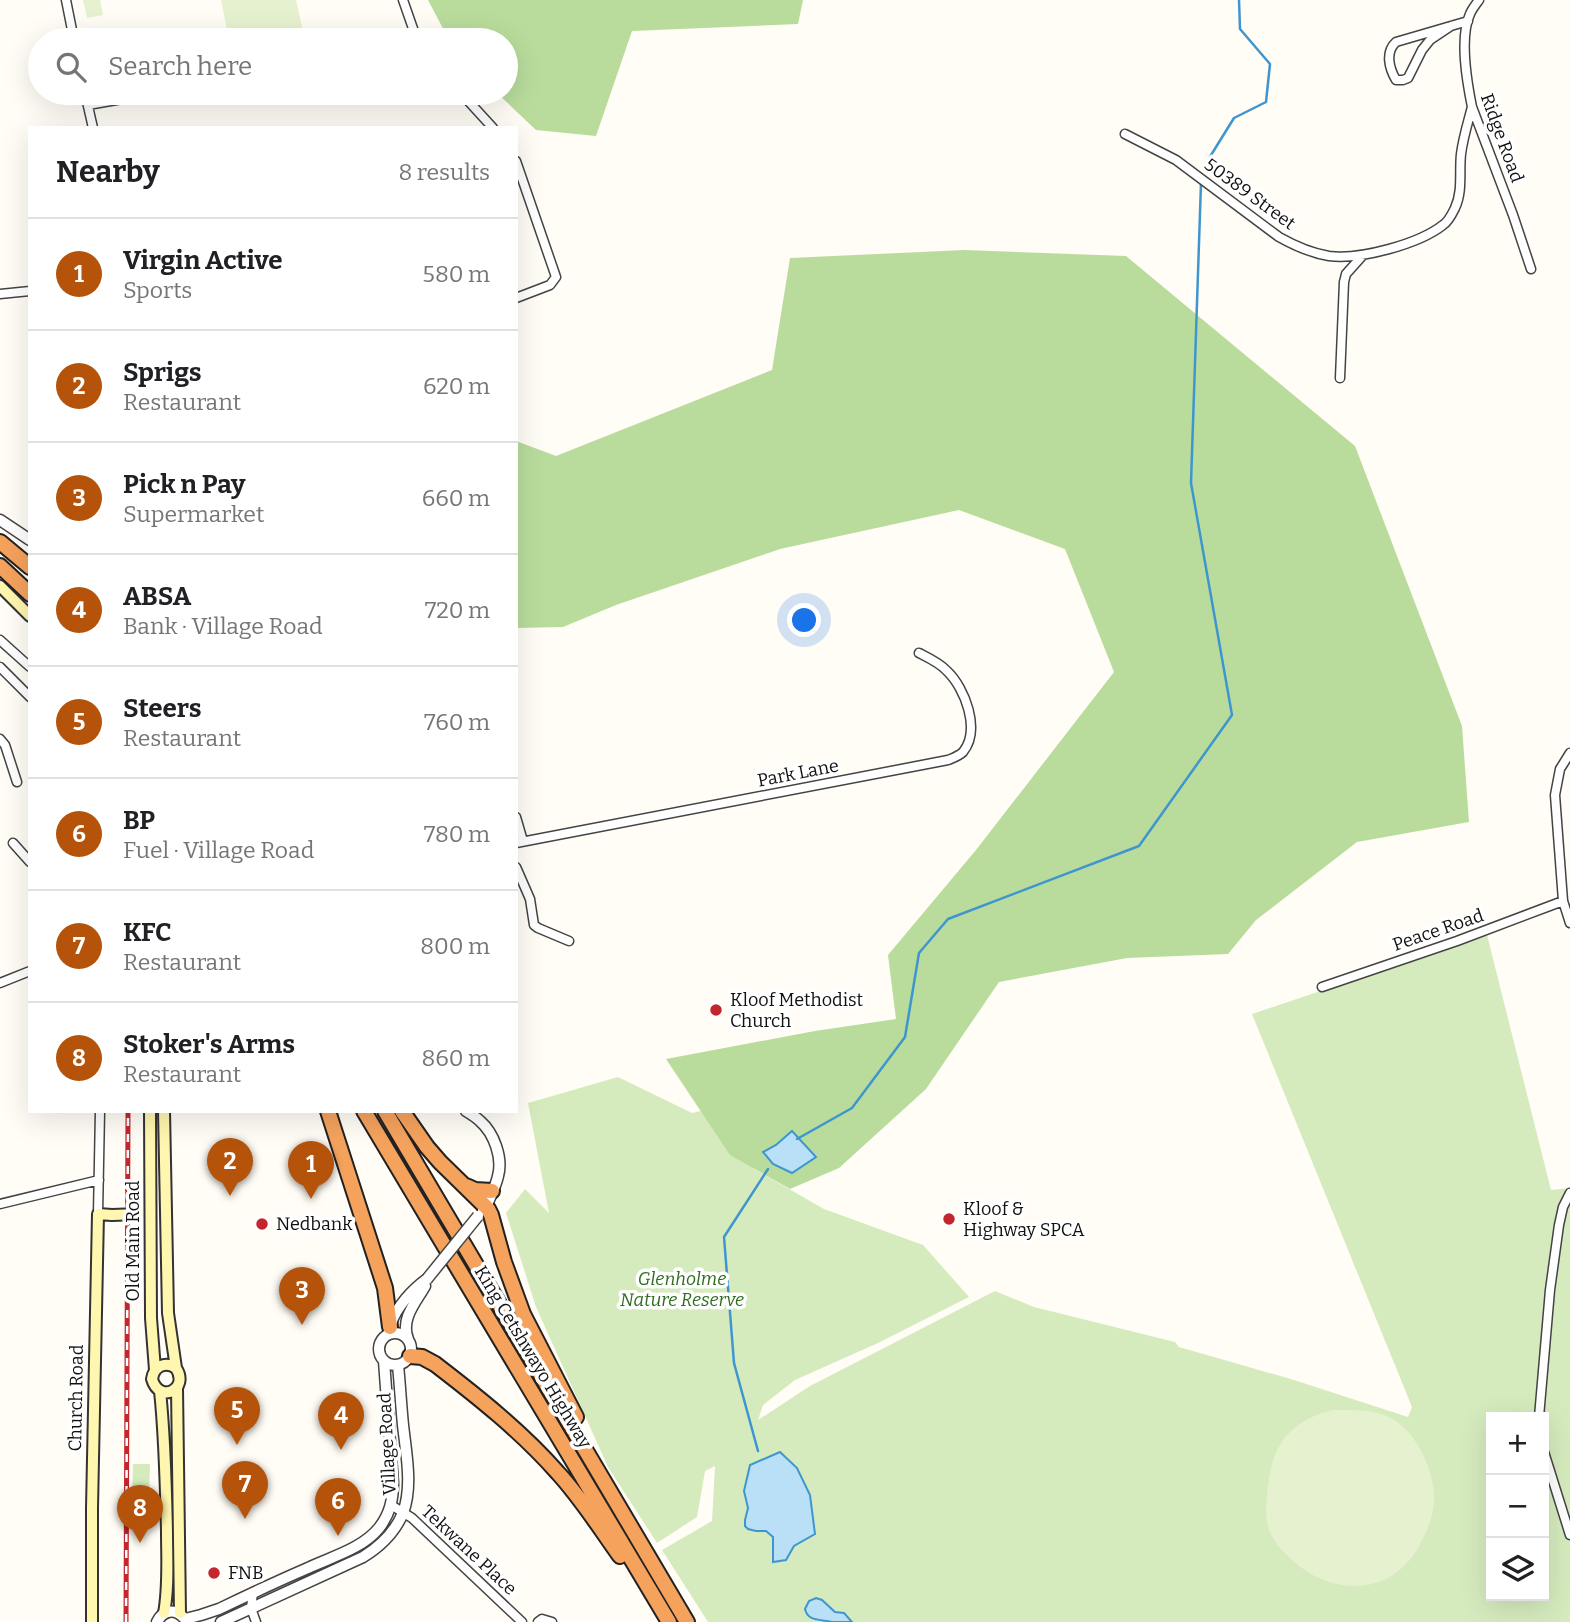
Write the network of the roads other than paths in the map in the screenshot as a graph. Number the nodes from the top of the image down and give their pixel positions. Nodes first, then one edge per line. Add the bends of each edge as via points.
1 (66, 0) edge
2 (403, 0) edge
3 (1479, 0) edge
4 (1469, 18) junction
5 (1451, 26) junction
6 (72, 28) edge
7 (412, 28) edge
8 (88, 105) edge
9 (472, 105) edge
10 (1472, 107) junction
11 (93, 126) edge
12 (491, 126) edge
13 (1125, 134) dead end
14 (518, 166) edge
15 (1363, 256) junction
16 (1531, 270) dead end
17 (28, 290) edge
18 (0, 294) edge
19 (518, 297) edge
20 (1339, 378) dead end
21 (0, 520) edge
22 (28, 539) edge
23 (0, 541) edge
24 (28, 564) edge
25 (0, 566) edge
26 (0, 586) edge
27 (28, 592) edge
28 (28, 614) edge
29 (0, 640) edge
30 (919, 653) dead end
31 (28, 665) edge
32 (0, 667) edge
33 (28, 696) edge
34 (0, 739) edge
35 (1570, 753) edge
36 (17, 782) dead end
37 (520, 842) edge
38 (13, 843) dead end
39 (28, 860) edge
40 (518, 872) edge
41 (1563, 901) junction
42 (1569, 918) edge
43 (569, 941) dead end
44 (28, 972) edge
45 (0, 983) edge
46 (1322, 986) dead end
47 (100, 1113) edge
48 (150, 1113) edge
49 (164, 1113) edge
50 (329, 1113) edge
51 (365, 1113) edge
52 (386, 1113) edge
53 (403, 1113) edge
54 (469, 1113) edge
55 (99, 1180) junction
56 (464, 1186) junction
57 (492, 1191) junction
58 (1570, 1193) edge
59 (151, 1200) junction
60 (0, 1204) edge
61 (482, 1211) junction
62 (97, 1214) junction
63 (138, 1214) junction
64 (113, 1215) junction
65 (97, 1229) junction
66 (151, 1230) junction
67 (427, 1279) junction
68 (390, 1330) junction
69 (408, 1339) junction
70 (404, 1361) junction
71 (384, 1362) junction
72 (176, 1368) junction
73 (155, 1370) junction
74 (177, 1388) junction
75 (160, 1391) junction
76 (1539, 1412) edge
77 (1549, 1468) edge
78 (603, 1479) junction
79 (391, 1505) junction
80 (403, 1511) junction
81 (1570, 1535) edge
82 (253, 1593) junction
83 (251, 1608) junction
84 (161, 1618) edge
85 (184, 1618) edge
86 (92, 1622) edge
87 (220, 1622) edge
88 (256, 1622) edge
89 (522, 1622) edge
90 (538, 1622) edge
91 (552, 1622) edge
92 (668, 1622) edge
93 (687, 1622) edge

1 - 6 street
2 - 7 street
3 - 4 street
4 - 5 street
4 - 10 street, Ridge Road via 1466,51
5 - 5 street via 1390,47 1396,79 1408,78 1430,40
8 - 11 street
9 - 12 street
10 - 15 street, 50389 Street via 1461,154 1459,199 1451,217 1425,236
10 - 16 street, Ridge Road
13 - 15 street, 50389 Street via 1176,160 1296,246 1332,256
14 - 19 street via 556,277 550,285
15 - 20 street via 1344,282
17 - 18 street
21 - 22 street
23 - 24 highway
25 - 27 highway
26 - 28 main road
29 - 31 street
30 - 37 street, Park Lane via 947,670 969,706 968,739 957,757
32 - 33 street
34 - 36 street
35 - 41 street via 1560,769 1555,795
38 - 39 street
40 - 43 street via 534,925
41 - 42 street
41 - 46 street, Peace Road
44 - 45 street
47 - 55 street
48 - 59 main road, Old Main Road
49 - 72 main road, Old Main Road via 168,1313
50 - 68 highway via 385,1288
51 - 92 highway, King Cetshwayo Highway
52 - 78 highway, King Cetshwayo Highway
53 - 56 highway via 427,1147
54 - 57 street via 481,1121 497,1148 499,1170
55 - 60 street
55 - 62 street
56 - 57 highway
56 - 61 highway
57 - 61 street
58 - 76 street via 1559,1225
59 - 63 main road
59 - 66 main road, Old Main Road
61 - 67 street, bridge
61 - 78 highway via 491,1215 523,1314
62 - 64 main road
62 - 65 main road, Church Road
63 - 64 main road, bridge
63 - 66 main road
64 - 65 main road
65 - 86 main road, Church Road
66 - 73 main road, Old Main Road
67 - 68 street via 397,1310
67 - 69 street via 406,1320
68 - 69 street
68 - 71 street via 379,1344
69 - 70 street via 412,1350
70 - 71 street
70 - 80 street, Village Road via 407,1493
70 - 92 highway via 427,1359 543,1457 576,1494
71 - 79 street, Village Road
72 - 73 main road via 167,1364
72 - 74 main road via 180,1376
73 - 75 main road via 153,1384
74 - 75 main road
74 - 85 main road
75 - 84 main road via 167,1548
77 - 81 street
78 - 93 highway, King Cetshwayo Highway
79 - 80 street, Tekwane Place
79 - 82 street, Village Road via 378,1529 365,1540
80 - 83 street, Village Road via 394,1530 375,1550
80 - 89 street, Tekwane Place
82 - 83 street
82 - 85 street, Village Road
83 - 87 street, Village Road
83 - 88 street
84 - 85 street, Village Road via 172,1611
90 - 91 street

